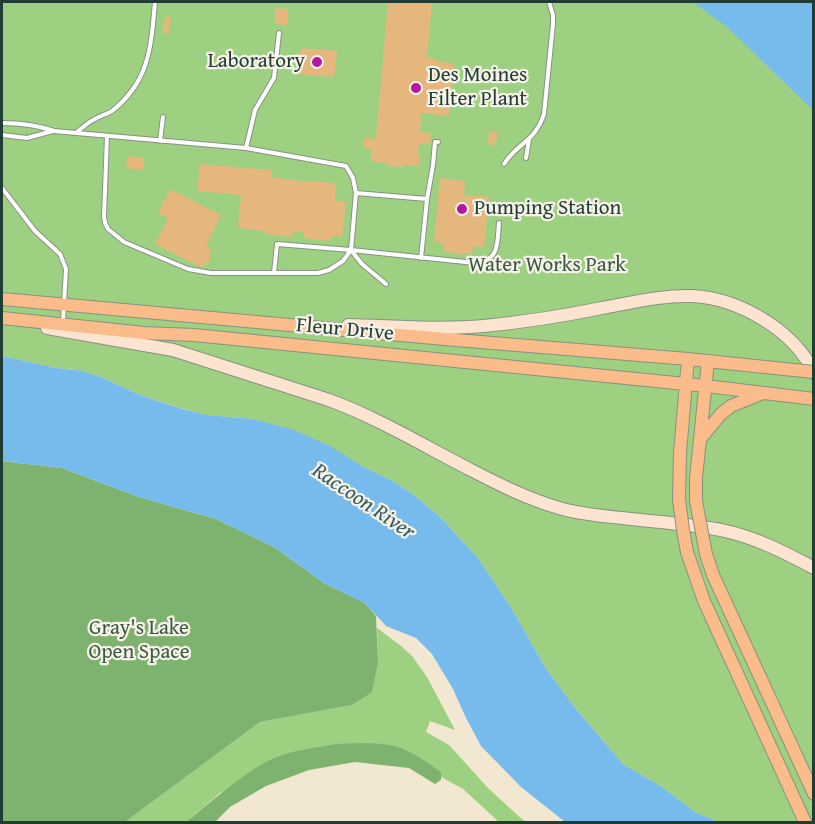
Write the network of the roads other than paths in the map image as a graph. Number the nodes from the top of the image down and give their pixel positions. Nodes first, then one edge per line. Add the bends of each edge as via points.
1 (155, 2) edge
2 (549, 2) edge
3 (279, 33) dead end
4 (163, 117) dead end
5 (246, 118) dead end
6 (253, 119) junction
7 (2, 123) edge
8 (54, 131) junction
9 (75, 133) junction
10 (2, 135) edge
11 (107, 136) junction
12 (529, 140) junction
13 (160, 141) junction
14 (438, 142) dead end
15 (246, 148) junction
16 (526, 158) dead end
17 (504, 164) dead end
18 (2, 188) edge
19 (356, 193) junction
20 (427, 200) junction
21 (499, 223) dead end
22 (351, 250) junction
23 (421, 258) junction
24 (274, 273) junction
25 (386, 284) dead end
26 (2, 299) edge
27 (64, 305) junction
28 (2, 319) edge
29 (271, 324) junction
30 (63, 325) junction
31 (688, 359) junction
32 (708, 361) junction
33 (813, 373) edge
34 (686, 384) junction
35 (706, 386) junction
36 (764, 393) junction
37 (808, 399) edge
38 (701, 439) junction
39 (813, 568) edge
40 (813, 794) edge
41 (806, 822) edge

1 - 9 lane via 151,46 139,79 110,112
2 - 12 lane via 553,24 544,114
3 - 6 lane via 274,78
4 - 13 lane
5 - 6 lane
6 - 15 lane
7 - 8 lane
8 - 9 lane
8 - 10 lane via 27,138
9 - 11 lane
11 - 13 lane
11 - 24 lane via 104,216 112,234 196,270
12 - 16 lane
12 - 17 lane
13 - 15 lane
14 - 20 lane
15 - 19 lane via 345,166 353,177
18 - 27 lane via 35,231 60,254 66,269
19 - 20 lane
19 - 22 lane
20 - 23 lane
21 - 23 lane via 495,254 489,260 475,263
22 - 23 lane
22 - 24 lane via 329,270
22 - 24 lane via 277,244
22 - 25 lane
26 - 27 main road, Fleur Drive
27 - 29 main road, Fleur Drive
27 - 30 lane
28 - 30 main road, Fleur Drive
28 - 39 main road via 154,346 199,358 351,408 528,498 583,514 723,531 767,544
29 - 31 main road, Fleur Drive
29 - 33 main road via 483,326 670,296 694,296 737,307 777,328
30 - 34 main road, Fleur Drive
31 - 32 main road, Fleur Drive
31 - 34 main road
32 - 33 main road, Fleur Drive, bridge
32 - 35 main road
34 - 35 main road, Fleur Drive
34 - 41 main road, bridge via 680,499 687,552 704,601
35 - 36 main road, Fleur Drive
35 - 38 main road
36 - 37 main road, Fleur Drive
36 - 38 main road via 731,406
38 - 40 main road, bridge via 696,501 706,554

